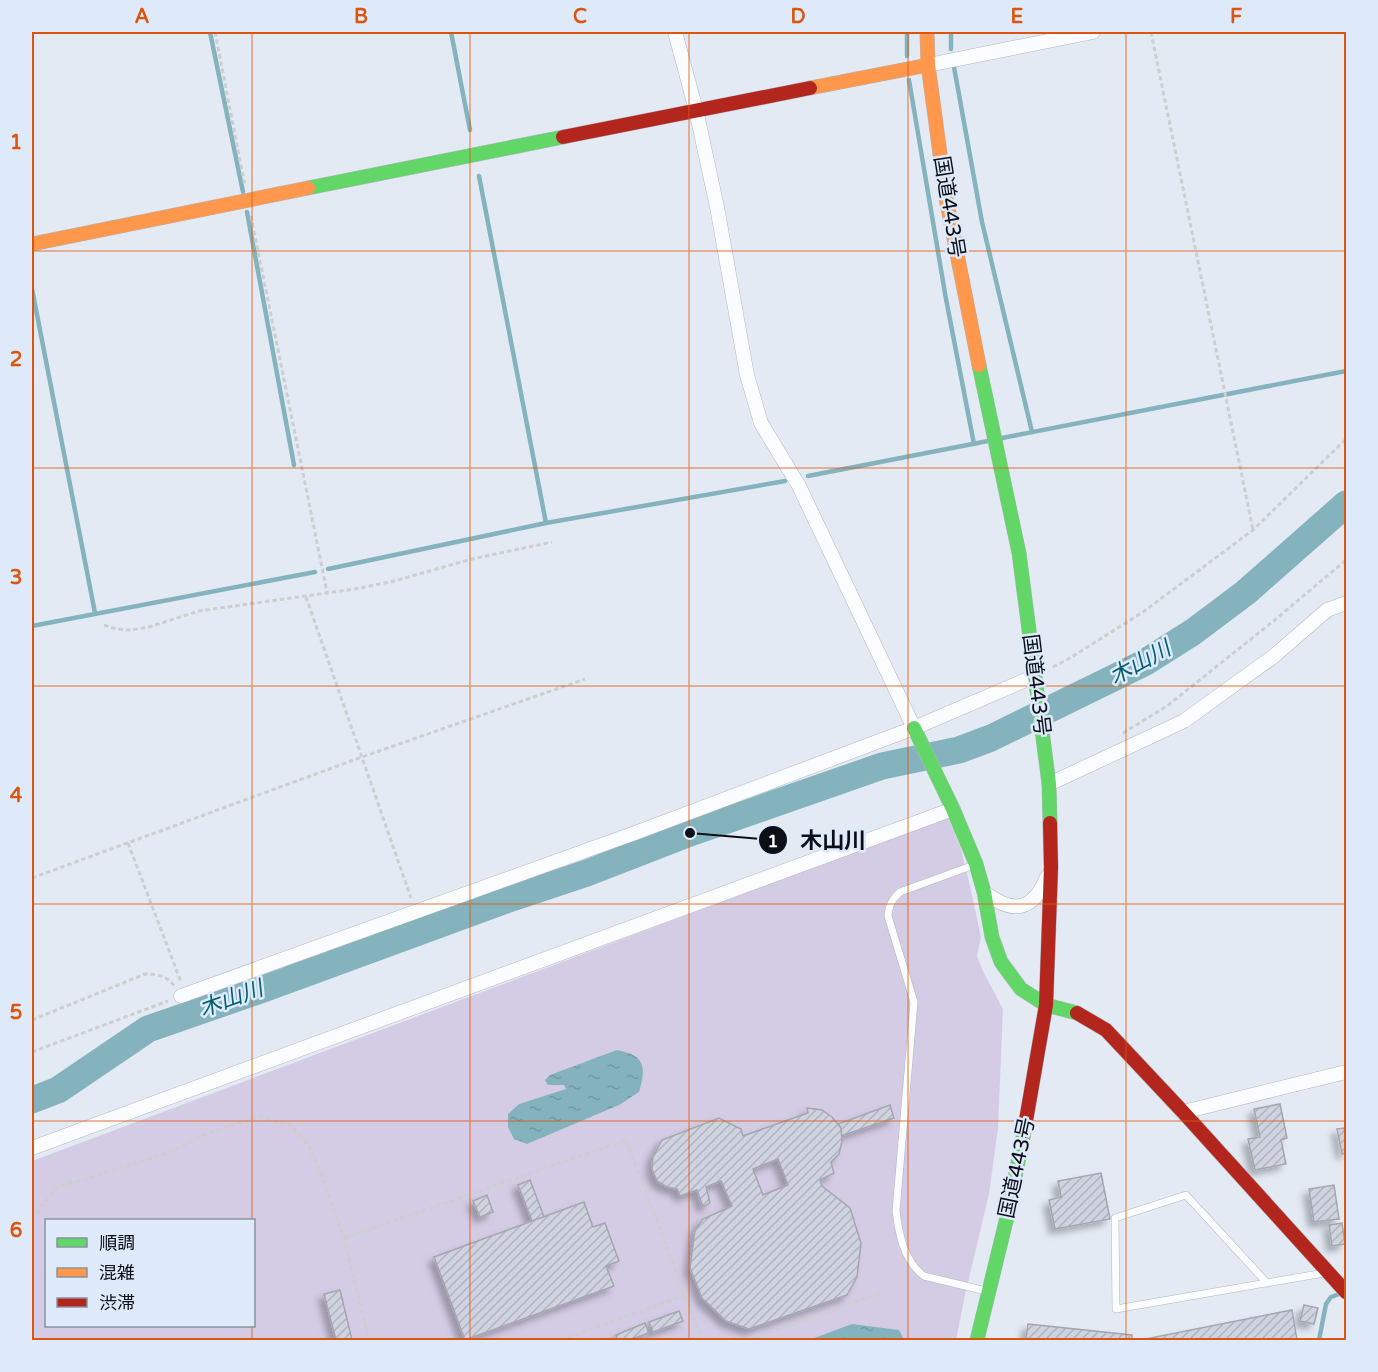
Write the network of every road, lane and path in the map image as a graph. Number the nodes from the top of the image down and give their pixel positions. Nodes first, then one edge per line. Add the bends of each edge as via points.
1 (215, 32) edge
2 (675, 32) edge
3 (927, 32) edge
4 (1093, 32) edge
5 (1151, 32) edge
6 (928, 65) junction
7 (696, 110) junction
8 (248, 201) junction
9 (32, 244) edge
10 (1347, 439) edge
11 (1253, 530) junction
12 (552, 542) dead end
13 (1347, 560) edge
14 (327, 592) junction
15 (306, 597) junction
16 (1347, 603) edge
17 (104, 625) dead end
18 (1035, 676) junction
19 (585, 680) dead end
20 (914, 728) junction
21 (1116, 736) dead end
22 (362, 757) junction
23 (1048, 778) junction
24 (952, 805) junction
25 (128, 843) junction
26 (975, 864) junction
27 (1051, 867) junction
28 (32, 878) edge
29 (984, 892) junction
30 (415, 911) junction
31 (181, 996) junction
32 (1046, 1005) junction
33 (32, 1020) edge
34 (32, 1052) edge
35 (1347, 1072) edge
36 (1183, 1112) junction
37 (32, 1148) edge
38 (32, 1219) edge
39 (344, 1238) junction
40 (1328, 1272) junction
41 (1267, 1283) junction
42 (1344, 1289) edge
43 (988, 1292) junction
44 (880, 1293) dead end
45 (686, 1295) junction
46 (369, 1341) edge
47 (561, 1341) edge
48 (702, 1341) edge
49 (748, 1341) edge
50 (977, 1341) edge

1 - 8 path
2 - 7 street
3 - 6 main road, 国道443号
4 - 6 street
5 - 11 path
6 - 7 main road
6 - 18 main road, 国道443号 via 958,263 1019,553
7 - 8 main road
7 - 20 street via 747,375 761,423 799,486
8 - 9 main road
8 - 14 path
10 - 11 path
11 - 18 path via 1143,612
12 - 14 path via 355,590
13 - 21 path via 1167,706
14 - 15 path
15 - 17 path via 199,610 131,630
15 - 22 path
16 - 23 street via 1327,610 1274,656 1184,721
18 - 20 street
18 - 23 main road, 国道443号
19 - 22 path
20 - 24 main road
20 - 30 street
22 - 25 path
22 - 30 path
23 - 27 main road, 国道443号
24 - 26 main road
24 - 37 street
25 - 28 path
25 - 31 path via 181,983
26 - 29 main road
26 - 43 lane via 900,892 889,906 888,916 914,1002 896,1211 902,1241 915,1270 924,1276
27 - 29 street via 1044,886 1024,905 996,902
27 - 32 main road, 国道443号
29 - 32 main road via 1001,962 1021,989
30 - 31 street
31 - 33 path via 171,981 158,974 145,974
31 - 34 path
32 - 36 main road via 1080,1014 1106,1030
32 - 43 main road, 国道443号 via 1008,1213
35 - 36 street
36 - 40 main road
38 - 39 path via 56,1188 165,1154 259,1116 290,1125 308,1144
39 - 45 path via 626,1140
39 - 46 path
40 - 41 lane
40 - 42 main road
41 - 41 lane via 1116,1309 1115,1218 1186,1195
43 - 50 main road, 国道443号
44 - 49 path
45 - 47 path
45 - 48 path

